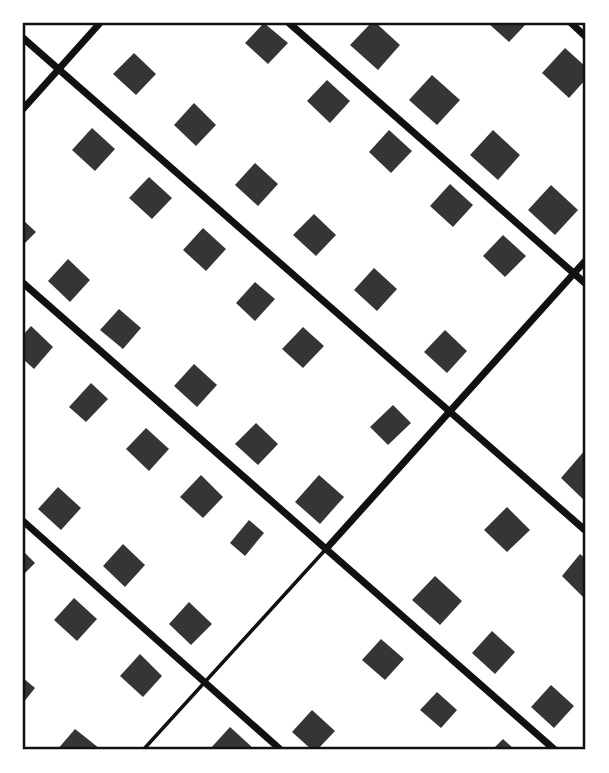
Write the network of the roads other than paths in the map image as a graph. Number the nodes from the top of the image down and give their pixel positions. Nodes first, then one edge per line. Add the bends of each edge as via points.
1 (100, 23) edge
2 (289, 23) edge
3 (570, 23) edge
4 (586, 37) edge
5 (23, 38) edge
6 (58, 70) junction
7 (23, 108) edge
8 (586, 260) edge
9 (574, 273) junction
10 (23, 283) edge
11 (586, 284) edge
12 (450, 412) junction
13 (23, 521) edge
14 (586, 531) edge
15 (326, 549) junction
16 (203, 681) junction
17 (143, 750) edge
18 (281, 750) edge
19 (555, 750) edge

1 - 6 street
2 - 9 street
3 - 4 street
5 - 6 street
6 - 7 street
6 - 12 street
8 - 9 street
9 - 11 street
9 - 12 street
10 - 15 street
12 - 14 street
12 - 15 street
13 - 16 street
15 - 16 lane
15 - 19 street
16 - 17 lane
16 - 18 street

